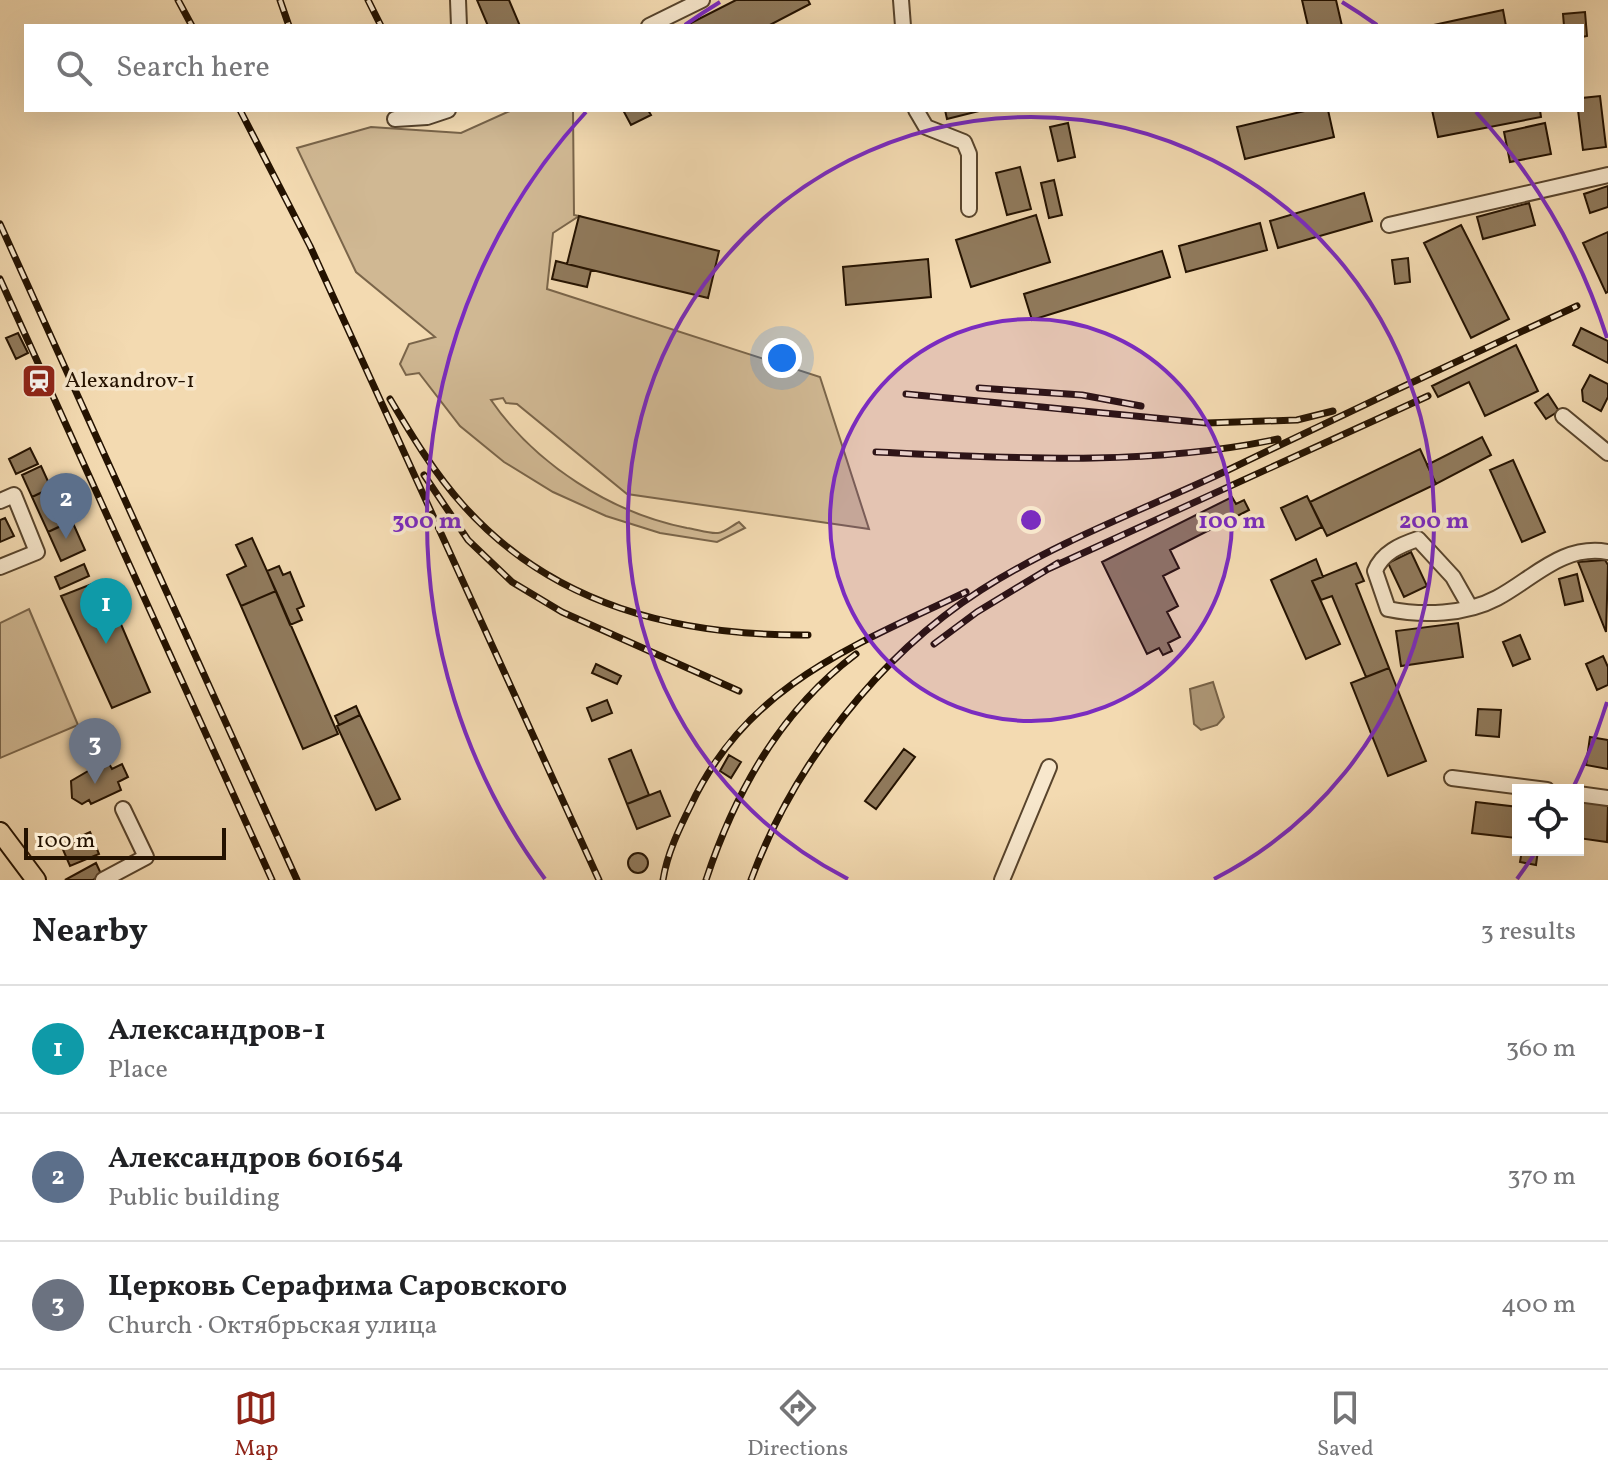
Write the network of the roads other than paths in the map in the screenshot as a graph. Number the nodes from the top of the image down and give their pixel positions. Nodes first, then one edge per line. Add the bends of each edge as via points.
1 (458, 0) edge
2 (702, 0) edge
3 (901, 0) edge
4 (459, 24) edge
5 (653, 24) edge
6 (903, 24) edge
7 (442, 112) edge
8 (917, 112) edge
9 (395, 119) dead end
10 (1608, 175) edge
11 (969, 209) dead end
12 (1389, 225) dead end
13 (1563, 416) dead end
14 (1608, 453) edge
15 (0, 501) edge
16 (1608, 552) edge
17 (0, 567) edge
18 (1470, 607) junction
19 (1049, 767) dead end
20 (1452, 778) dead end
21 (1512, 786) edge
22 (1584, 795) edge
23 (1608, 798) edge
24 (123, 809) dead end
25 (0, 832) edge
26 (36, 880) edge
27 (103, 880) edge
28 (1002, 880) edge

1 - 4 street
2 - 5 street
3 - 6 street
7 - 9 street
8 - 11 street via 926,127 964,142 969,154
10 - 12 street
13 - 14 street
15 - 17 street via 14,495 37,552
16 - 18 street via 1560,557 1495,600
18 - 18 street via 1413,615 1388,609 1375,571 1379,560 1418,539 1453,577
19 - 28 street
20 - 21 street
22 - 23 street
24 - 27 street via 146,857
25 - 26 main road

